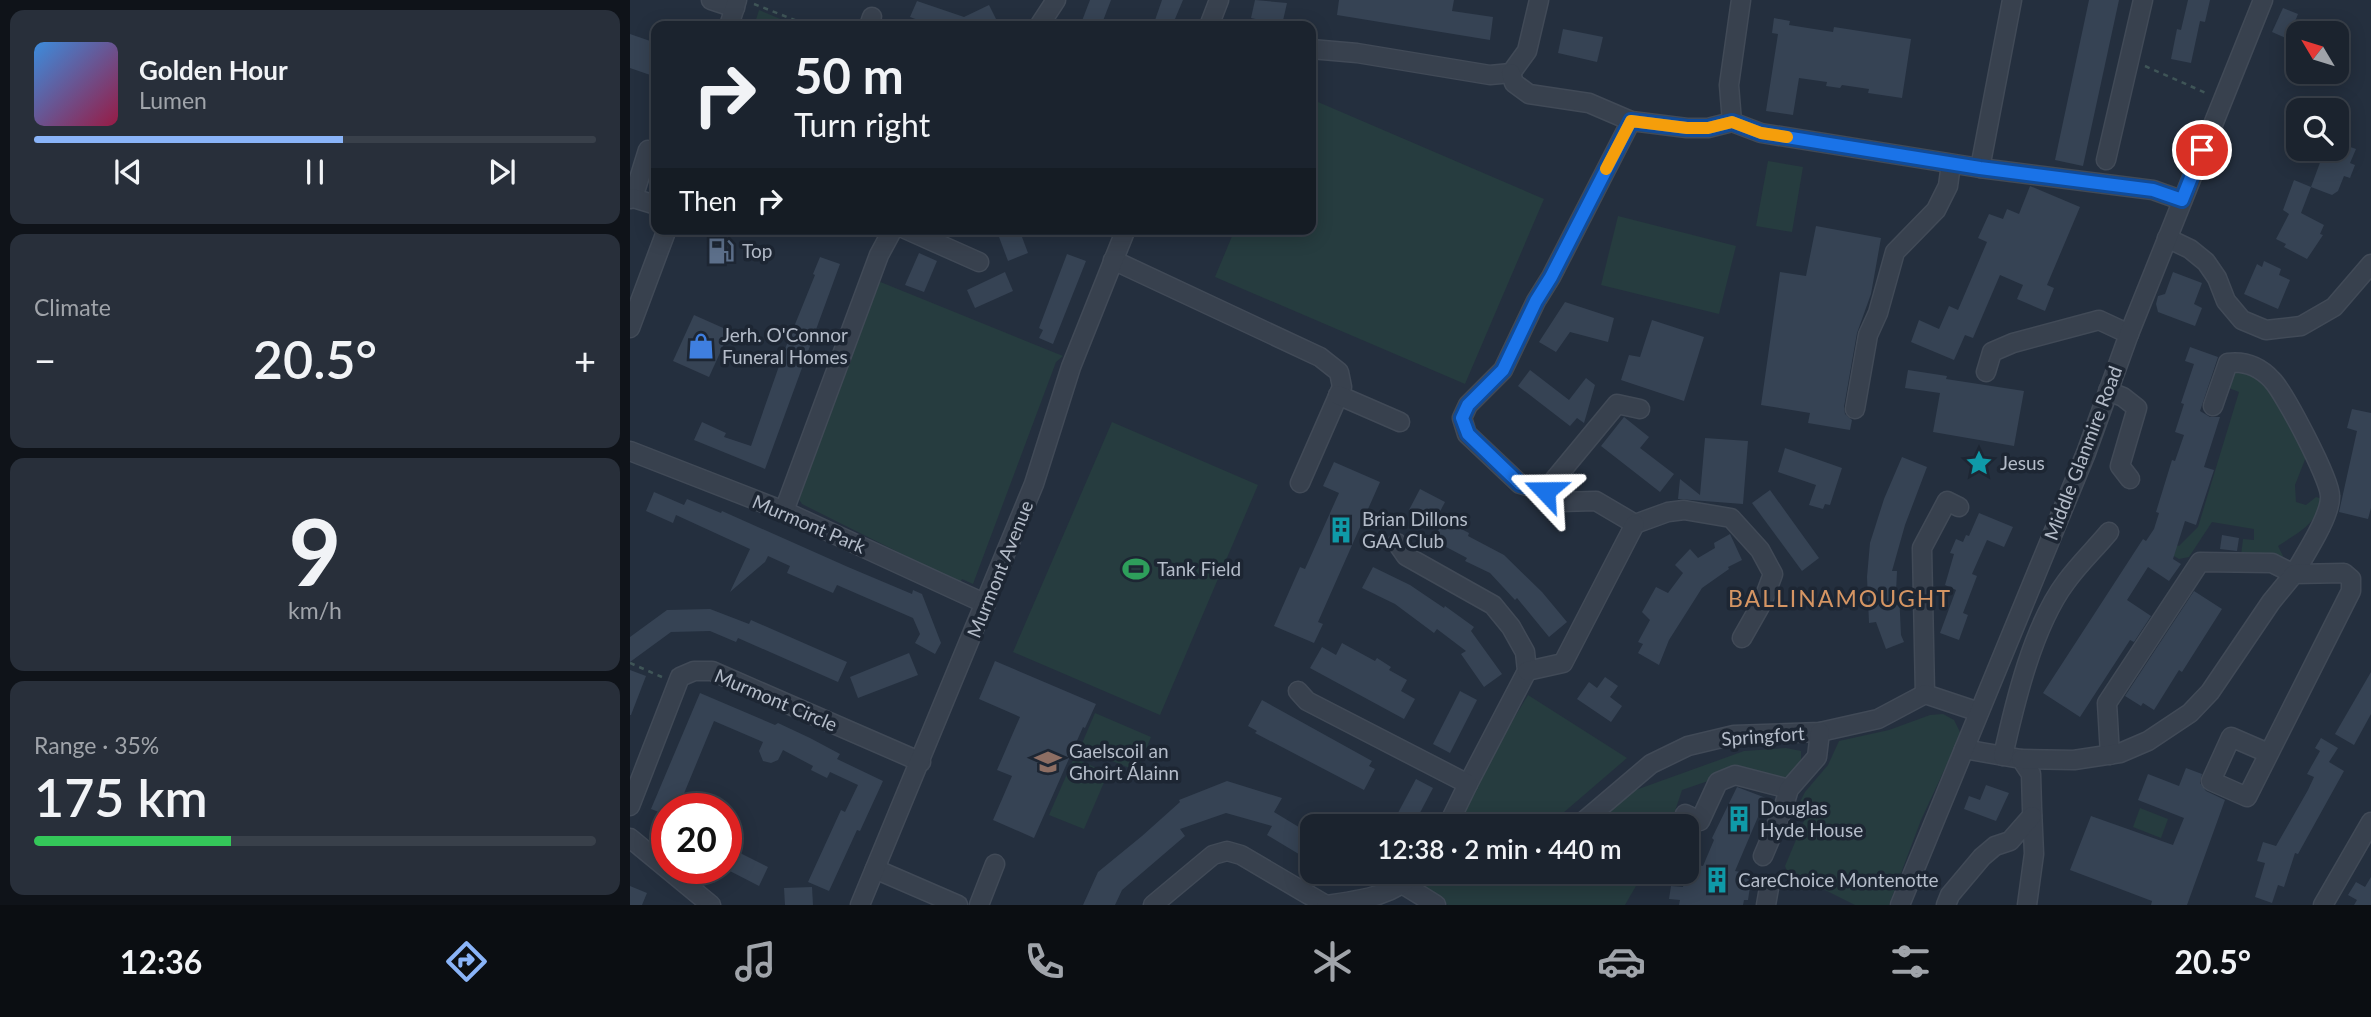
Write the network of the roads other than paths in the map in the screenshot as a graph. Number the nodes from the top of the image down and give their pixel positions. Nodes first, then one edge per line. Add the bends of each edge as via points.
1 (711, 0) edge
2 (1056, 0) edge
3 (1219, 0) edge
4 (1539, 0) edge
5 (1741, 0) edge
6 (2012, 0) edge
7 (2143, 0) edge
8 (2263, 0) edge
9 (739, 3) edge
10 (731, 21) edge
11 (1042, 21) edge
12 (1211, 21) edge
13 (1316, 49) edge
14 (1511, 73) junction
15 (1631, 121) junction
16 (1732, 122) junction
17 (648, 150) dead end
18 (2106, 160) dead end
19 (1951, 164) junction
20 (1980, 168) junction
21 (631, 199) edge
22 (2182, 200) junction
23 (651, 204) edge
24 (665, 235) edge
25 (890, 235) edge
26 (918, 235) edge
27 (1124, 235) edge
28 (2168, 238) junction
29 (1114, 260) junction
30 (979, 262) dead end
31 (2371, 264) edge
32 (630, 328) edge
33 (2129, 334) junction
34 (1986, 372) dead end
35 (2108, 391) junction
36 (1339, 395) junction
37 (2213, 406) dead end
38 (1640, 409) dead end
39 (1855, 409) dead end
40 (1401, 422) dead end
41 (630, 451) edge
42 (2130, 479) dead end
43 (1300, 483) dead end
44 (1545, 491) junction
45 (1959, 507) dead end
46 (784, 512) junction
47 (1635, 524) junction
48 (2109, 532) dead end
49 (1397, 542) dead end
50 (2294, 574) junction
51 (986, 604) junction
52 (1742, 638) dead end
53 (1527, 671) junction
54 (1298, 691) dead end
55 (1925, 694) junction
56 (1979, 712) junction
57 (1820, 732) junction
58 (1964, 749) junction
59 (2269, 753) dead end
60 (2110, 755) junction
61 (2012, 757) junction
62 (921, 762) junction
63 (1468, 784) junction
64 (1789, 789) junction
65 (630, 806) edge
66 (1454, 814) edge
67 (1592, 814) edge
68 (2032, 816) junction
69 (1699, 821) edge
70 (2371, 822) edge
71 (630, 838) edge
72 (1763, 856) dead end
73 (995, 864) dead end
74 (875, 869) junction
75 (1404, 885) joint
76 (711, 905) edge
77 (860, 905) edge
78 (958, 905) edge
79 (979, 905) edge
80 (1153, 905) edge
81 (1326, 905) edge
82 (1436, 905) edge
83 (1900, 905) edge
84 (1946, 905) edge
85 (2027, 905) edge
86 (2323, 905) edge

1 - 9 street
2 - 11 street
3 - 12 street
4 - 14 street via 1527,51
5 - 16 street via 1729,85
6 - 20 street
7 - 18 street
8 - 22 street, Middle Glanmire Road
9 - 10 street
13 - 14 street via 1490,75
14 - 15 street via 1514,83 1529,94 1589,103
15 - 16 street via 1687,128
15 - 44 street via 1503,370 1468,405 1462,418 1468,434 1520,484
16 - 19 street via 1761,133
17 - 21 street
19 - 20 street
19 - 39 street via 1948,186 1936,210 1895,252 1868,335
20 - 22 street via 2153,190
21 - 23 street
22 - 28 street, Middle Glanmire Road
24 - 32 street
25 - 46 street
26 - 30 street
27 - 29 street, Murmont Avenue
28 - 31 street via 2206,262 2242,320 2266,330 2301,326 2334,307
28 - 33 street, Middle Glanmire Road
29 - 36 street via 1320,357 1339,372
29 - 51 street, Murmont Avenue
33 - 34 street via 2099,320 2038,336 1992,352
33 - 35 street, Middle Glanmire Road
35 - 42 street via 2137,408 2120,466
35 - 56 street, Middle Glanmire Road
36 - 40 street
36 - 43 street
37 - 50 street via 2228,363 2256,367 2273,380 2321,465 2331,496 2322,524
38 - 44 street via 1618,404
41 - 46 street, Murmont Park
44 - 47 street via 1559,502 1596,501
45 - 55 street via 1947,501 1922,548
46 - 51 street, Murmont Park
47 - 52 street via 1684,510 1731,518 1760,550 1773,574
47 - 53 street via 1563,663
48 - 61 street via 2065,583 2043,623 2018,689
49 - 53 street via 1406,556 1493,606 1525,652
50 - 59 street via 2344,573 2351,579 2351,591
50 - 60 street via 2190,713 2148,741
50 - 60 street via 2272,563 2200,562 2107,703
51 - 62 street, Murmont Avenue
53 - 63 street
54 - 63 street via 1307,701
55 - 56 street
55 - 57 street, Springfort via 1878,719
56 - 58 street, Middle Glanmire Road
57 - 64 street via 1817,757
57 - 67 street, Springfort via 1734,735 1688,746 1651,764
58 - 61 street
58 - 83 street, Middle Glanmire Road
60 - 61 street via 2074,761
61 - 68 street via 2031,774
62 - 65 street, Murmont Circle via 712,671 694,671 680,677
62 - 74 street, Murmont Avenue
63 - 66 street
64 - 69 street via 1735,775 1718,782
64 - 72 street
68 - 84 street via 2010,841 1982,857
68 - 85 street via 2034,854
70 - 86 street
71 - 76 street
73 - 79 street
74 - 77 street, Murmont Avenue
74 - 78 street
75 - 81 street via 1369,899
75 - 82 street
80 - 81 street via 1213,855 1227,851

